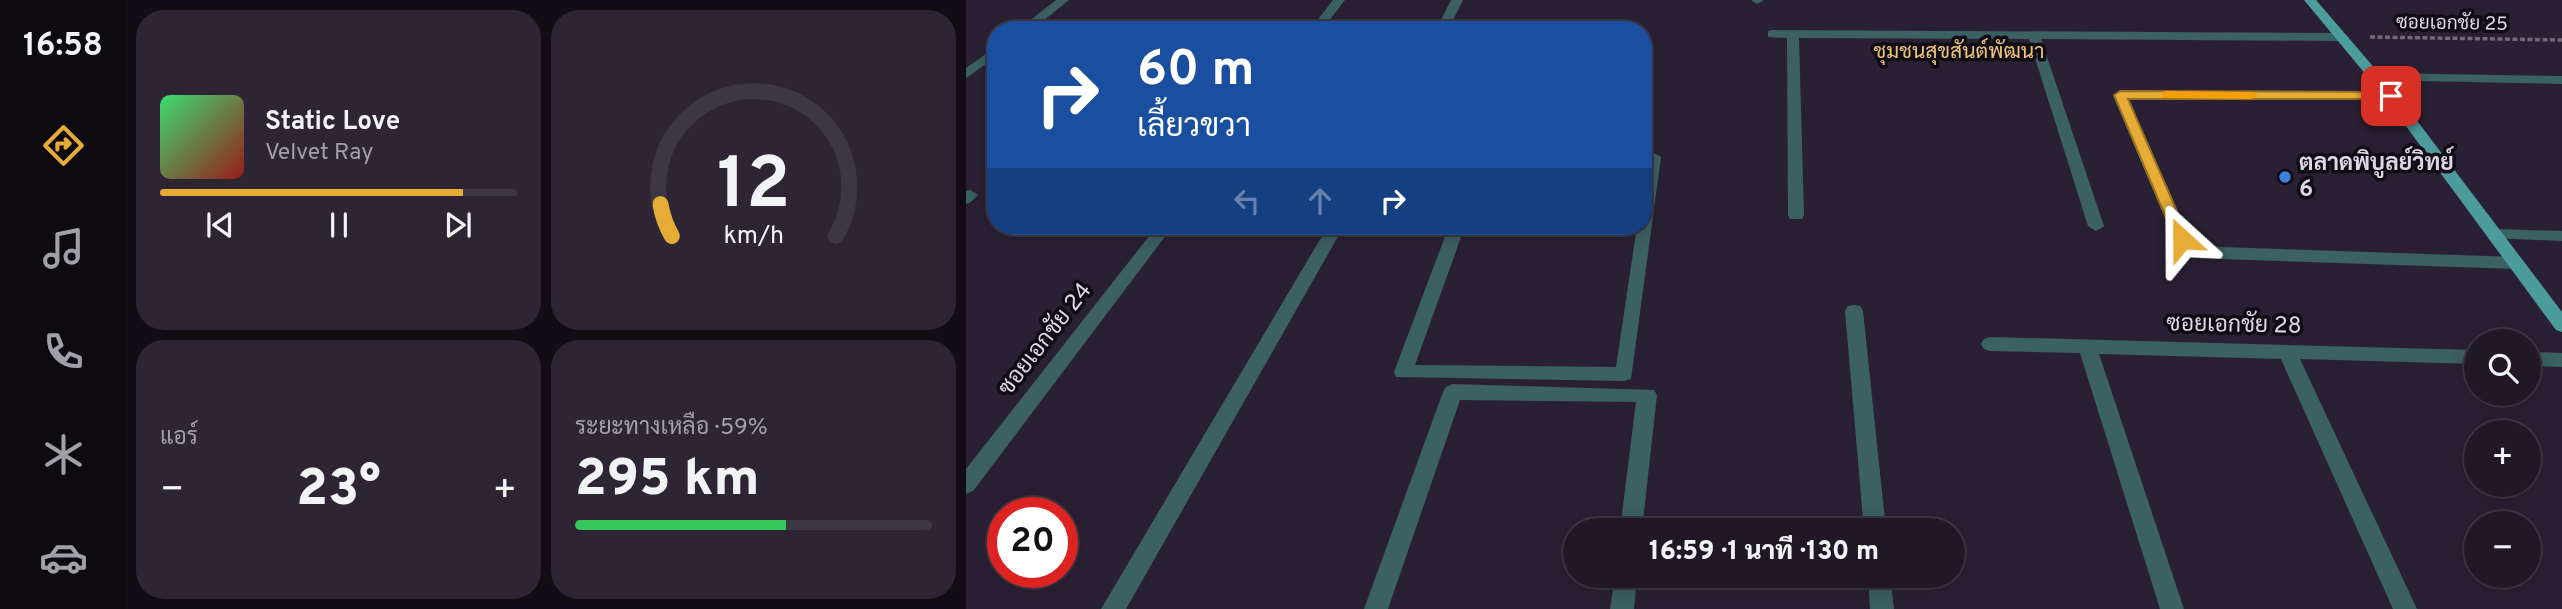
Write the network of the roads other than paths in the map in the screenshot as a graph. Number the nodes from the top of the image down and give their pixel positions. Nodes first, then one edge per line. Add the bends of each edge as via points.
1 (1063, 0) edge
2 (1339, 0) edge
3 (1457, 0) edge
4 (2310, 0) edge
5 (1036, 21) edge
6 (1324, 21) edge
7 (1446, 21) edge
8 (1772, 34) dead end
9 (1793, 34) junction
10 (2034, 35) junction
11 (2343, 37) junction
12 (987, 58) edge
13 (966, 74) edge
14 (2375, 77) junction
15 (2562, 80) edge
16 (2391, 96) junction
17 (1796, 215) dead end
18 (2096, 226) dead end
19 (2496, 234) junction
20 (1159, 235) edge
21 (1331, 235) edge
22 (1454, 235) edge
23 (1643, 235) edge
24 (2562, 236) edge
25 (2517, 263) junction
26 (1854, 311) dead end
27 (2562, 325) edge
28 (1990, 344) dead end
29 (2087, 346) junction
30 (2287, 352) junction
31 (2464, 357) edge
32 (2541, 359) edge
33 (2562, 360) edge
34 (966, 485) edge
35 (1632, 518) edge
36 (1874, 518) edge
37 (1625, 588) edge
38 (1880, 588) edge
39 (1113, 609) edge
40 (1376, 609) edge
41 (1622, 609) edge
42 (1882, 609) edge
43 (2172, 609) edge
44 (2405, 609) edge

1 - 5 street
2 - 6 street
3 - 7 street
4 - 11 main road
8 - 9 street
9 - 10 street
9 - 17 street
10 - 11 street
10 - 18 street
11 - 14 main road
12 - 13 street
14 - 15 street
14 - 16 main road
16 - 19 main road
16 - 25 street via 2120,95 2182,239 2200,249
19 - 24 street
19 - 25 main road
20 - 34 street, ซอยเอกชัย 24
21 - 39 street
22 - 23 street via 1403,372 1624,374
25 - 27 main road
26 - 36 street
28 - 29 street, ซอยเอกชัย 28
29 - 30 street, ซอยเอกชัย 28
29 - 43 street
30 - 31 street, ซอยเอกชัย 28
30 - 44 street
32 - 33 street
35 - 40 street via 1647,395 1454,392
37 - 41 street
38 - 42 street

